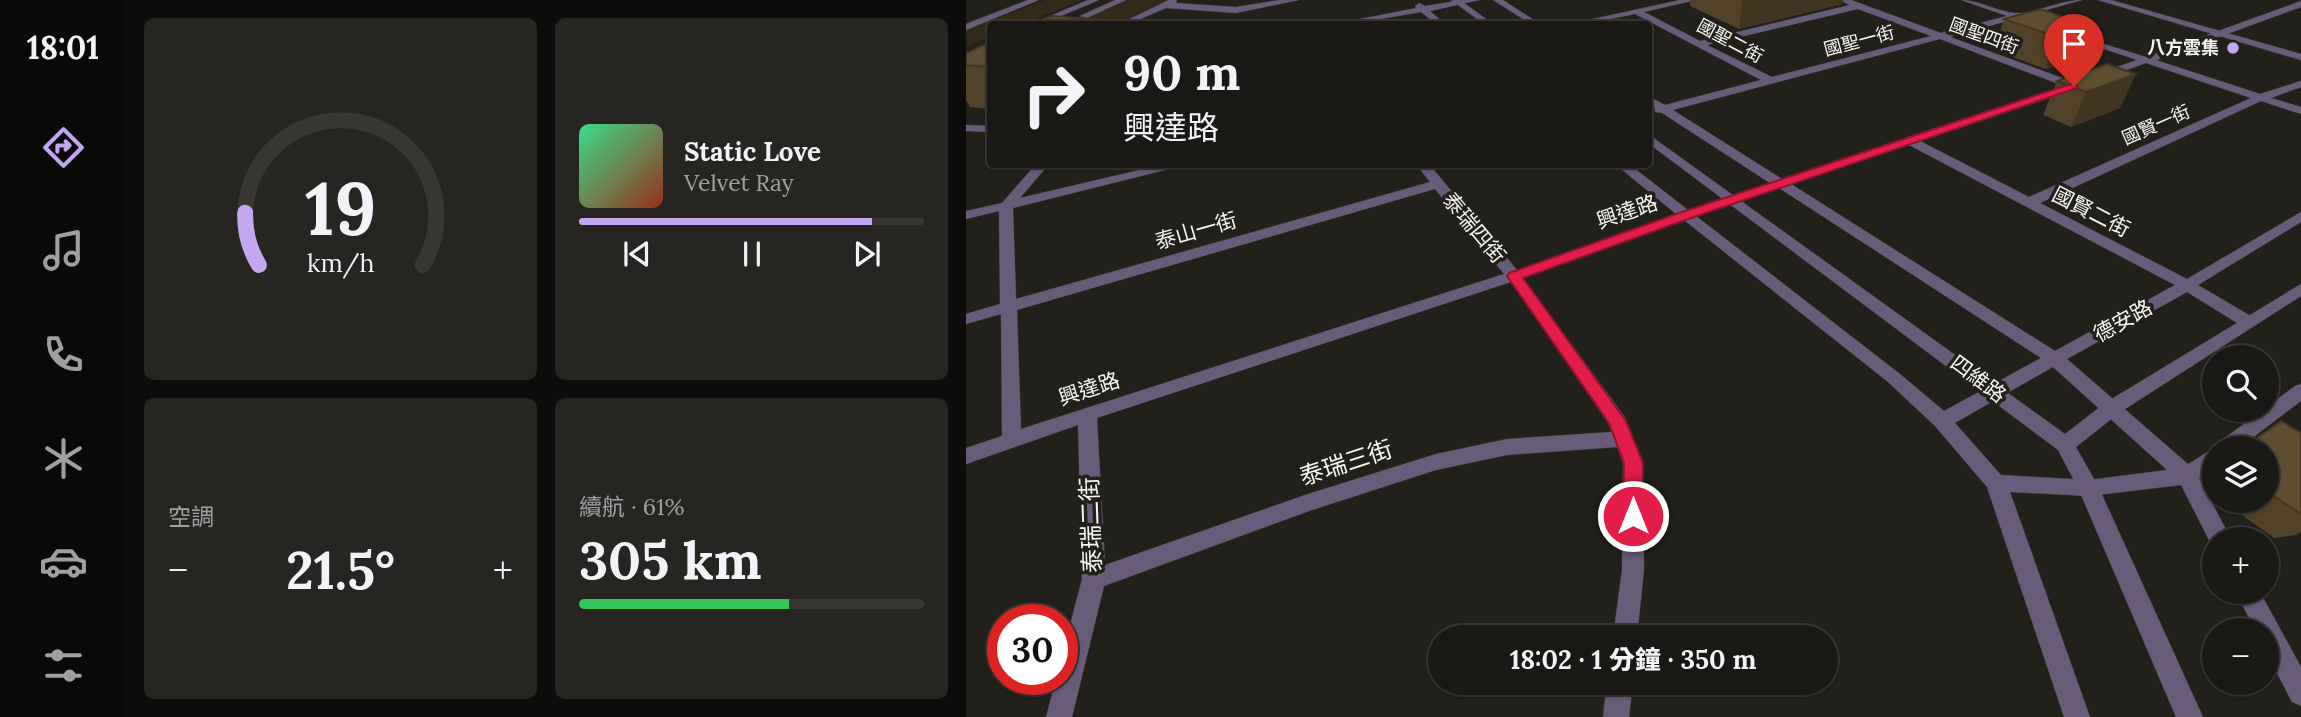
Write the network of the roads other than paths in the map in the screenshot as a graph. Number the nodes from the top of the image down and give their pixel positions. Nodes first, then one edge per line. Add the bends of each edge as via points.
1 (1035, 0) edge
2 (1095, 0) edge
3 (1122, 0) edge
4 (1177, 0) edge
5 (1295, 0) edge
6 (1410, 0) edge
7 (1476, 0) edge
8 (1497, 0) edge
9 (1692, 0) edge
10 (1843, 0) edge
11 (1965, 0) edge
12 (2078, 0) edge
13 (2102, 0) edge
14 (2122, 0) edge
15 (1457, 1) edge
16 (2301, 4) edge
17 (1166, 5) junction
18 (1858, 6) junction
19 (1423, 9) junction
20 (1236, 10) junction
21 (1637, 12) junction
22 (1226, 17) dead end
23 (2016, 17) junction
24 (1076, 20) edge
25 (1042, 21) edge
26 (1130, 21) edge
27 (1356, 21) edge
28 (1437, 21) edge
29 (1485, 21) edge
30 (1531, 21) edge
31 (1590, 21) edge
32 (2029, 21) edge
33 (966, 27) edge
34 (2054, 29) edge
35 (2225, 33) junction
36 (1939, 36) junction
37 (1702, 43) junction
38 (2301, 51) edge
39 (2301, 57) edge
40 (2146, 60) junction
41 (1769, 80) junction
42 (2301, 84) edge
43 (2074, 86) junction
44 (2262, 97) junction
45 (1656, 111) edge
46 (2301, 111) edge
47 (966, 128) edge
48 (987, 129) edge
49 (1652, 140) edge
50 (1913, 142) junction
51 (1039, 168) edge
52 (1166, 168) edge
53 (1425, 168) edge
54 (1626, 168) edge
55 (1783, 182) junction
56 (1438, 184) junction
57 (1735, 199) junction
58 (2028, 203) junction
59 (1006, 206) junction
60 (966, 215) edge
61 (1686, 215) junction
62 (2301, 216) edge
63 (1514, 276) junction
64 (2187, 285) junction
65 (2301, 289) edge
66 (1007, 307) junction
67 (966, 319) edge
68 (2248, 322) junction
69 (2055, 359) junction
70 (2301, 391) edge
71 (1995, 392) junction
72 (2112, 408) junction
73 (1087, 414) junction
74 (1942, 421) junction
75 (2241, 436) edge
76 (1012, 439) junction
77 (1623, 439) junction
78 (2065, 445) junction
79 (966, 456) edge
80 (2202, 465) edge
81 (2187, 476) junction
82 (1996, 483) junction
83 (2089, 488) junction
84 (2214, 527) edge
85 (1094, 579) junction
86 (2254, 604) edge
87 (1626, 625) edge
88 (2301, 694) edge
89 (1619, 695) edge
90 (1059, 717) edge
91 (1616, 717) edge
92 (2077, 717) edge
93 (2190, 717) edge

1 - 33 street
2 - 25 street
3 - 24 street
4 - 17 street
5 - 20 street
6 - 19 street
7 - 15 street
8 - 30 street
9 - 21 street
10 - 18 street, 國聖四街
11 - 23 street
12 - 23 street, 國聖一街
13 - 35 street
14 - 35 street
15 - 19 street
15 - 29 street
16 - 35 street, 興達路
17 - 20 street
17 - 26 street
18 - 36 street, 國聖四街
18 - 37 street
19 - 27 street
19 - 28 street
20 - 22 street
21 - 31 street
21 - 37 street, 國聖二街
23 - 32 street
23 - 36 street, 國聖一街
34 - 40 street
35 - 38 street
35 - 39 street
35 - 40 street, 興達路
36 - 41 street, 國聖一街
36 - 43 street, 國聖四街
37 - 41 street, 國聖二街
40 - 43 street, 興達路
40 - 44 street
41 - 45 street, 國聖一街
42 - 44 street, 國賢一街
43 - 50 street, 興達路
44 - 46 street
44 - 58 street, 國賢一街
45 - 55 street
47 - 48 street
49 - 57 street, 四維路
50 - 55 street, 興達路
50 - 58 street, 國賢二街
51 - 59 street
52 - 59 street
53 - 56 street, 泰瑞四街
54 - 61 street
55 - 57 street, 興達路
55 - 69 street
56 - 63 street, 泰瑞四街
56 - 66 street, 泰山一街
57 - 61 street, 興達路
57 - 71 street, 四維路
58 - 64 street, 國賢二街
59 - 60 street
59 - 66 street
61 - 63 street, 興達路
61 - 74 street
62 - 64 street, 德安路
63 - 73 street, 興達路
63 - 77 street, 泰瑞四街 via 1617,421
64 - 68 street, 國賢二街
64 - 69 street, 德安路
65 - 68 street
66 - 67 street, 泰山一街
66 - 76 street
68 - 72 street
69 - 71 street, 德安路
69 - 72 street
70 - 75 street
71 - 74 street, 德安路
71 - 78 street, 四維路
72 - 78 street
72 - 81 street
73 - 76 street, 興達路
73 - 85 street, 泰瑞二街
74 - 82 street
76 - 79 street, 興達路
77 - 85 street, 泰瑞三街 via 1507,447 1436,462
77 - 87 street, 泰瑞四街 via 1633,463 1633,570
78 - 83 street, 四維路
80 - 81 street
81 - 83 street
81 - 84 street
82 - 83 street
82 - 92 street
83 - 93 street, 四維路
85 - 90 street, 泰瑞二街
86 - 88 street
89 - 91 street

